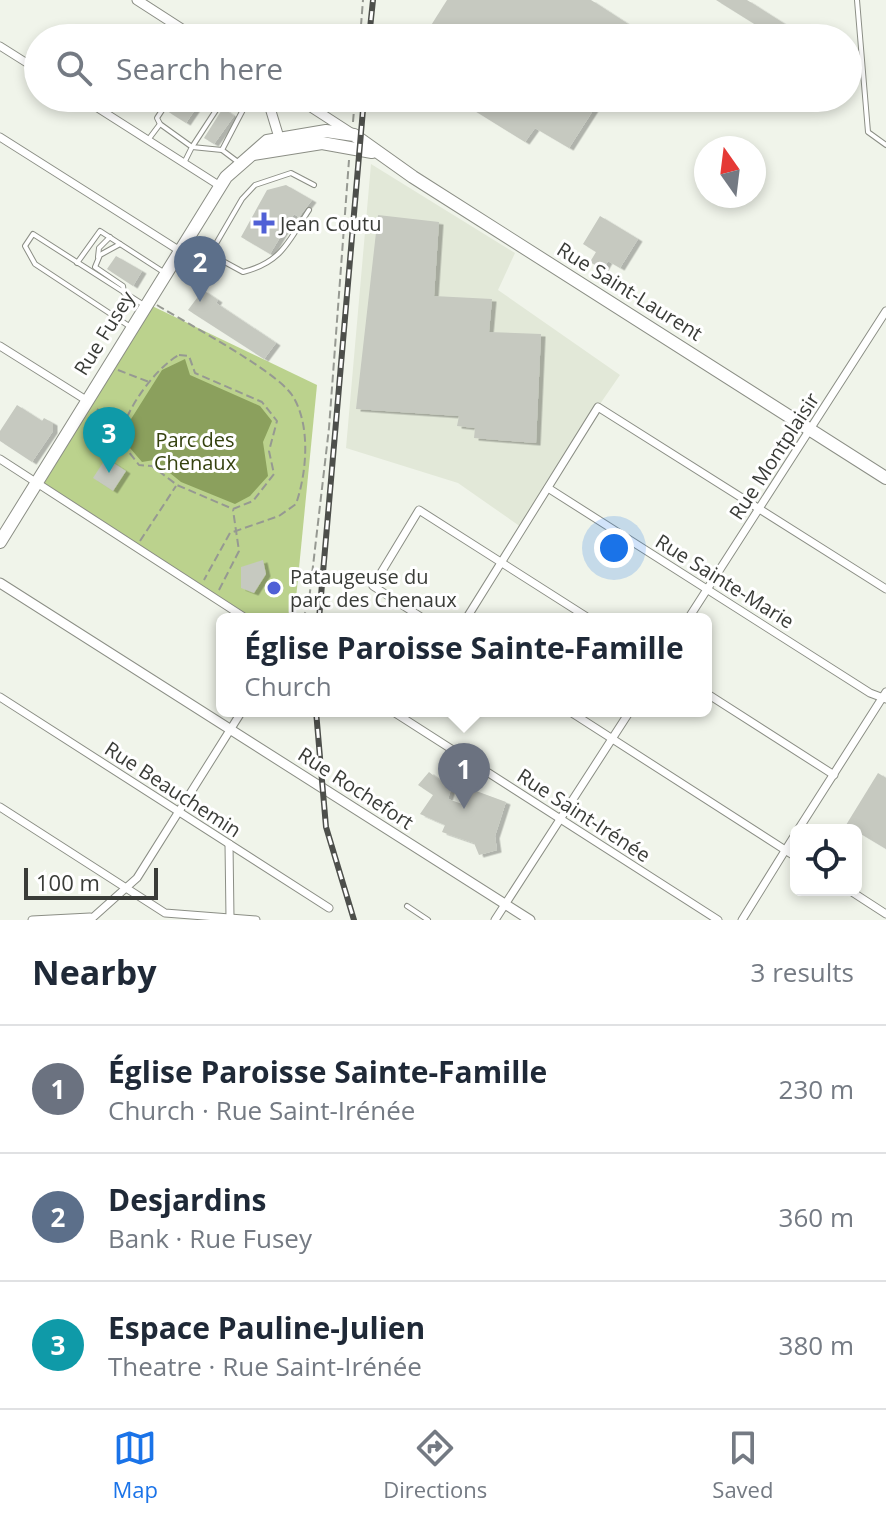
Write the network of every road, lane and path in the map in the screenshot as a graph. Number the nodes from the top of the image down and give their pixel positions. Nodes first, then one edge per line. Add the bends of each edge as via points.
1 (137, 0) edge
2 (363, 0) edge
3 (857, 0) edge
4 (174, 24) edge
5 (361, 24) edge
6 (859, 24) edge
7 (0, 46) edge
8 (862, 60) edge
9 (24, 61) edge
10 (104, 112) edge
11 (161, 112) edge
12 (217, 112) edge
13 (240, 112) edge
14 (271, 112) edge
15 (316, 112) edge
16 (354, 112) edge
17 (160, 124) junction
18 (0, 137) edge
19 (220, 138) dead end
20 (352, 138) junction
21 (148, 140) junction
22 (225, 142) junction
23 (280, 143) junction
24 (886, 145) edge
25 (192, 147) junction
26 (222, 150) junction
27 (184, 163) junction
28 (240, 163) junction
29 (314, 185) dead end
30 (220, 186) junction
31 (309, 210) dead end
32 (110, 237) junction
33 (120, 244) junction
34 (183, 246) junction
35 (210, 254) junction
36 (98, 257) junction
37 (77, 263) junction
38 (166, 273) junction
39 (124, 293) junction
40 (146, 303) junction
41 (886, 311) edge
42 (131, 327) junction
43 (0, 346) edge
44 (107, 366) junction
45 (150, 383) junction
46 (86, 400) junction
47 (122, 427) junction
48 (810, 429) junction
49 (0, 459) edge
50 (886, 478) edge
51 (36, 483) junction
52 (177, 485) junction
53 (548, 488) junction
54 (759, 508) junction
55 (233, 509) junction
56 (236, 530) junction
57 (0, 542) edge
58 (136, 548) junction
59 (501, 563) junction
60 (0, 583) edge
61 (199, 588) junction
62 (708, 589) junction
63 (886, 589) edge
64 (215, 598) junction
65 (238, 613) edge
66 (305, 613) edge
67 (415, 613) edge
68 (470, 613) edge
69 (580, 613) edge
70 (692, 613) edge
71 (885, 696) edge
72 (0, 697) edge
73 (712, 697) edge
74 (238, 717) edge
75 (401, 717) edge
76 (578, 717) edge
77 (626, 717) edge
78 (230, 728) junction
79 (613, 739) junction
80 (834, 775) junction
81 (0, 807) edge
82 (178, 812) junction
83 (559, 819) junction
84 (802, 824) edge
85 (790, 842) edge
86 (229, 844) junction
87 (785, 850) junction
88 (790, 853) edge
89 (125, 888) junction
90 (858, 896) edge
91 (505, 905) junction
92 (407, 906) dead end
93 (329, 908) dead end
94 (886, 914) edge
95 (230, 918) edge
96 (90, 919) edge
97 (32, 920) edge
98 (256, 920) edge
99 (428, 920) edge
100 (495, 920) edge
101 (530, 920) edge
102 (718, 920) edge
103 (742, 920) edge

1 - 4 street
2 - 5 path
3 - 6 lane
7 - 9 street
8 - 24 lane via 868,132
10 - 21 street
11 - 17 lane
12 - 25 lane
13 - 22 lane
14 - 23 street
15 - 20 street
16 - 20 path
17 - 21 lane
17 - 25 lane
18 - 34 street
19 - 22 lane
20 - 23 main road, Rue Fusey
20 - 48 main road, Rue Saint-Laurent
20 - 66 path via 329,428
21 - 27 street
22 - 26 lane
23 - 28 main road, Rue Fusey
25 - 26 lane
25 - 27 lane
26 - 28 lane
27 - 30 street
28 - 30 main road, Rue Fusey
29 - 35 lane via 291,173 255,185
30 - 34 main road, Rue Fusey
31 - 35 lane via 279,256 262,267 243,272
32 - 33 lane
32 - 36 lane
32 - 37 lane via 100,231
33 - 36 lane
33 - 38 lane
34 - 35 lane
34 - 38 main road, Rue Fusey
36 - 39 lane via 95,267 123,286
37 - 39 lane
37 - 42 lane via 33,234 25,246 35,264
38 - 40 main road, Rue Fusey
39 - 40 lane
40 - 42 main road, Rue Fusey
40 - 56 path via 275,380 291,392 300,411 305,438 296,504 279,516
41 - 48 street, Rue Montplaisir
42 - 44 main road, Rue Fusey
43 - 46 street
44 - 45 path
44 - 46 main road, Rue Fusey
45 - 47 path
45 - 55 path via 165,363 189,356 195,373 262,402 277,421 270,439 271,480 253,501
46 - 47 path
46 - 51 main road, Rue Fusey
47 - 52 path via 126,452
48 - 50 main road, Rue Saint-Laurent
48 - 54 street, Rue Montplaisir
49 - 51 street
51 - 57 main road, Rue Fusey
51 - 58 street
52 - 55 path
52 - 58 path
53 - 54 street via 598,407
53 - 59 street
53 - 62 street, Rue Sainte-Marie
54 - 62 street, Rue Montplaisir
54 - 63 street
55 - 56 path
56 - 61 path
56 - 64 path via 239,551
58 - 61 street
59 - 67 street via 419,510 373,586
59 - 68 street
59 - 69 street
60 - 78 street, Rue Rochefort
61 - 64 street
62 - 70 street, Rue Montplaisir
62 - 71 street, Rue Sainte-Marie via 870,693
64 - 65 street
71 - 80 street
72 - 82 street, Rue Beauchemin
73 - 80 street
74 - 78 street
75 - 83 street, Rue Saint-Irénée
76 - 79 street
77 - 79 street
78 - 82 street
78 - 91 street, Rue Rochefort
79 - 83 street
79 - 87 street
80 - 84 street
81 - 89 street
82 - 86 street, Rue Beauchemin
82 - 89 street via 137,878
83 - 91 street
83 - 102 street, Rue Saint-Irénée
85 - 87 street
86 - 93 street, Rue Beauchemin
86 - 95 street
87 - 88 street
87 - 103 street
89 - 95 street via 171,915
89 - 96 street
90 - 94 street
91 - 100 street
91 - 101 street, Rue Rochefort
92 - 99 lane
95 - 98 street
96 - 97 street

